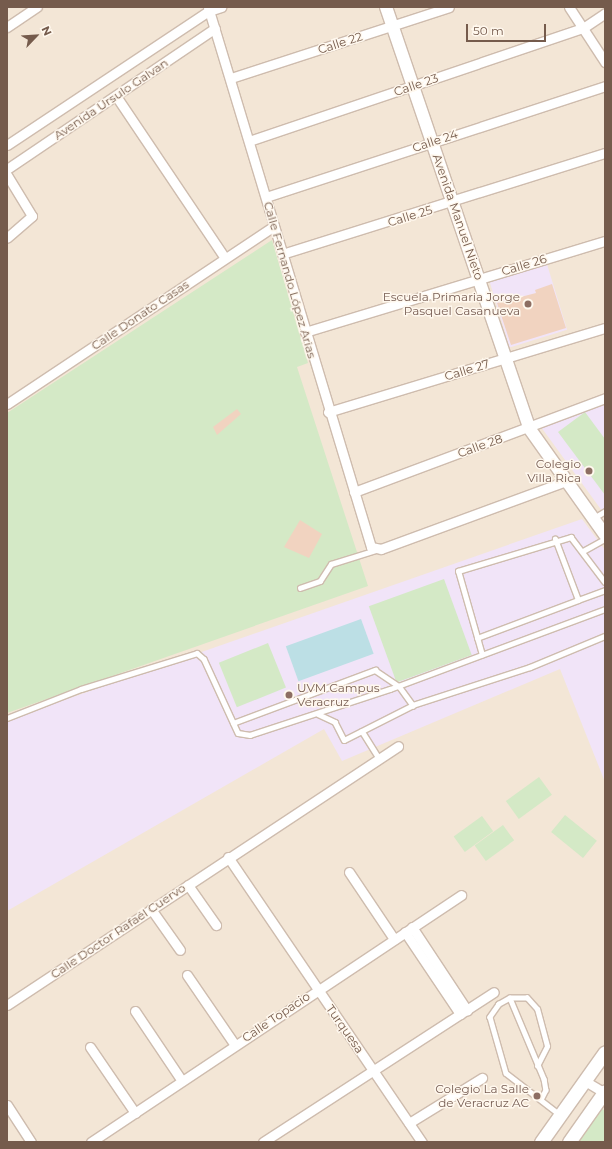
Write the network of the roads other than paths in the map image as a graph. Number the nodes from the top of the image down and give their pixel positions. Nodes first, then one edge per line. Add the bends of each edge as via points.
1 (37, 7) edge
2 (221, 7) edge
3 (386, 7) edge
4 (449, 7) edge
5 (568, 7) edge
6 (208, 9) edge
7 (605, 13) edge
8 (393, 26) junction
9 (7, 27) edge
10 (215, 28) junction
11 (583, 28) junction
12 (605, 62) edge
13 (231, 78) junction
14 (413, 86) junction
15 (605, 86) edge
16 (116, 96) junction
17 (249, 141) junction
18 (432, 142) junction
19 (7, 145) edge
20 (605, 153) edge
21 (7, 169) edge
22 (7, 175) edge
23 (266, 197) junction
24 (453, 203) junction
25 (274, 226) junction
26 (7, 238) edge
27 (605, 241) edge
28 (282, 254) junction
29 (225, 258) junction
30 (478, 279) junction
31 (605, 328) edge
32 (305, 332) junction
33 (505, 358) junction
34 (605, 398) edge
35 (7, 404) edge
36 (328, 412) junction
37 (529, 428) junction
38 (566, 480) junction
39 (354, 492) junction
40 (605, 511) edge
41 (593, 518) junction
42 (605, 535) edge
43 (555, 539) junction
44 (605, 540) edge
45 (376, 550) junction
46 (583, 551) junction
47 (605, 582) edge
48 (300, 588) dead end
49 (605, 590) edge
50 (578, 600) junction
51 (605, 609) edge
52 (605, 636) edge
53 (477, 638) junction
54 (482, 655) junction
55 (399, 686) junction
56 (413, 705) junction
57 (318, 714) junction
58 (7, 718) edge
59 (233, 723) junction
60 (362, 731) junction
61 (398, 746) dead end
62 (379, 758) junction
63 (228, 857) junction
64 (349, 872) dead end
65 (188, 884) junction
66 (461, 895) dead end
67 (151, 909) junction
68 (216, 925) dead end
69 (408, 930) junction
70 (394, 939) junction
71 (180, 950) dead end
72 (187, 975) dead end
73 (317, 989) junction
74 (494, 992) dead end
75 (510, 998) junction
76 (7, 1006) edge
77 (135, 1011) dead end
78 (463, 1012) junction
79 (235, 1045) junction
80 (90, 1047) dead end
81 (605, 1052) edge
82 (537, 1066) junction
83 (373, 1069) junction
84 (482, 1078) dead end
85 (182, 1080) junction
86 (585, 1081) junction
87 (605, 1092) edge
88 (542, 1098) junction
89 (7, 1105) edge
90 (135, 1113) junction
91 (561, 1115) junction
92 (409, 1124) junction
93 (31, 1142) edge
94 (91, 1142) edge
95 (263, 1142) edge
96 (422, 1142) edge
97 (541, 1142) edge
98 (570, 1142) edge

1 - 9 street
2 - 6 street, Avenida Ursulo Galvan
3 - 8 street, Avenida Manuel Nieto
4 - 8 street, Calle 22
5 - 11 street
6 - 10 street, Calle Fernando López Arias
6 - 19 street, Avenida Ursulo Galvan
7 - 11 street, Calle 23
8 - 13 street, Calle 22
8 - 14 street, Avenida Manuel Nieto
10 - 13 street, Calle Fernando López Arias
10 - 16 street, Avenida Ursulo Galvan
11 - 12 street
11 - 14 street, Calle 23
13 - 17 street, Calle Fernando López Arias
14 - 17 street, Calle 23
14 - 18 street, Avenida Manuel Nieto
15 - 18 street, Calle 24
16 - 21 street, Avenida Ursulo Galvan
16 - 29 street
17 - 23 street, Calle Fernando López Arias
18 - 23 street, Calle 24
18 - 24 street, Avenida Manuel Nieto
20 - 24 street, Calle 25
22 - 26 street via 32,216
23 - 25 street, Calle Fernando López Arias
24 - 28 street, Calle 25
24 - 30 street, Avenida Manuel Nieto
25 - 28 street, Calle Fernando López Arias
25 - 29 street, Calle Donato Casas
27 - 30 street, Calle 26
28 - 32 street, Calle Fernando López Arias
29 - 35 street, Calle Donato Casas
30 - 32 street, Calle 26
30 - 33 street, Avenida Manuel Nieto
31 - 33 street, Calle 27
32 - 36 street, Calle Fernando López Arias
33 - 36 street, Calle 27
33 - 37 street, Avenida Manuel Nieto
34 - 37 street, Calle 28
36 - 39 street, Calle Fernando López Arias
37 - 38 street, Avenida Manuel Nieto
37 - 39 street, Calle 28
38 - 41 street, Avenida Manuel Nieto
38 - 45 street
39 - 45 street, Calle Fernando López Arias via 372,547
40 - 41 lane
41 - 42 street, Avenida Manuel Nieto
43 - 46 lane via 571,537
43 - 50 lane
43 - 53 lane via 458,571
44 - 46 lane
45 - 48 lane via 331,564 320,581
46 - 47 lane
49 - 50 lane
50 - 53 lane
51 - 54 lane
52 - 56 lane via 530,667
53 - 54 lane
54 - 55 lane
55 - 56 lane
55 - 57 lane
55 - 59 lane via 375,670
56 - 60 lane
57 - 59 lane via 250,735 238,733
57 - 60 lane via 335,722 344,740
58 - 59 lane via 194,653 204,659
60 - 62 lane
61 - 62 street, Calle Doctor Rafaél Cuervo
62 - 63 street, Calle Doctor Rafaél Cuervo
63 - 65 street, Calle Doctor Rafaél Cuervo
63 - 73 street, Turquesa
64 - 70 street
65 - 67 street, Calle Doctor Rafaél Cuervo
65 - 68 street
66 - 69 street, Calle Topacio
67 - 71 street
67 - 76 street, Calle Doctor Rafaél Cuervo
69 - 70 street, Calle Topacio
69 - 78 street
70 - 73 street, Calle Topacio
72 - 79 street
73 - 79 street, Calle Topacio
73 - 83 street, Turquesa
74 - 78 street
75 - 82 lane
75 - 82 lane via 527,998 537,1009 546,1046
75 - 88 lane via 499,1004 490,1017 493,1037 510,1080
77 - 85 street
78 - 83 street
79 - 85 street, Calle Topacio
80 - 90 street
81 - 86 main road
82 - 88 lane via 546,1084
83 - 92 street, Turquesa
83 - 95 street
84 - 92 street
85 - 90 street, Calle Topacio
86 - 87 street
86 - 91 main road
87 - 98 main road
88 - 91 lane
89 - 93 street
90 - 94 street, Calle Topacio
91 - 97 main road
92 - 96 street, Turquesa

